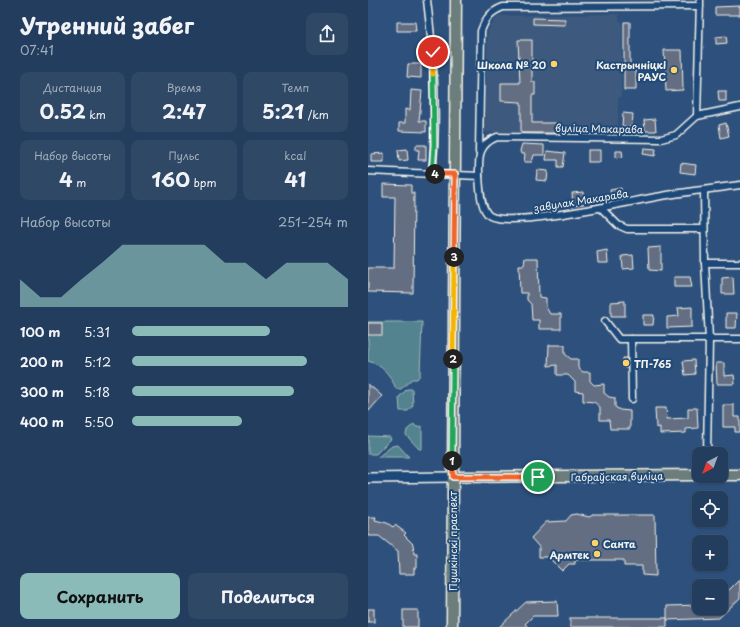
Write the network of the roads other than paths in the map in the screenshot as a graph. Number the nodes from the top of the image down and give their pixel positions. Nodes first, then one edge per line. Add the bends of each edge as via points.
1 (427, 0) edge
2 (456, 0) edge
3 (700, 3) edge
4 (740, 107) edge
5 (697, 116) junction
6 (479, 152) junction
7 (368, 171) edge
8 (432, 174) junction
9 (455, 174) junction
10 (479, 176) junction
11 (740, 185) edge
12 (704, 190) junction
13 (601, 208) junction
14 (704, 229) junction
15 (704, 263) junction
16 (740, 263) edge
17 (605, 321) dead end
18 (740, 338) edge
19 (631, 339) junction
20 (709, 339) junction
21 (632, 399) dead end
22 (706, 447) edge
23 (692, 475) edge
24 (728, 475) edge
25 (740, 475) edge
26 (453, 477) junction
27 (368, 478) edge
28 (452, 627) edge

1 - 8 street via 433,52
2 - 9 main road, Пушкінскі праспект
3 - 5 street
3 - 6 street via 503,7 492,12 481,31
4 - 5 street
5 - 6 street, вуліца Макарава via 676,135 661,139 497,137 490,140
6 - 10 street
7 - 8 street
8 - 9 street
9 - 10 street
9 - 26 main road, Пушкінскі праспект
10 - 13 street, завулак Макарава via 484,207 489,215 496,219 536,218
11 - 12 street, завулак Макарава
12 - 13 street, завулак Макарава
12 - 14 street
13 - 14 street via 618,225 627,229
14 - 15 street
15 - 16 street
15 - 20 street
17 - 19 street via 619,339
18 - 20 street
19 - 20 street
19 - 21 street
20 - 22 street
23 - 26 main road, Габраўская вуліца
24 - 25 main road
26 - 27 main road, Габраўская вуліца
26 - 28 main road, Пушкінскі праспект

